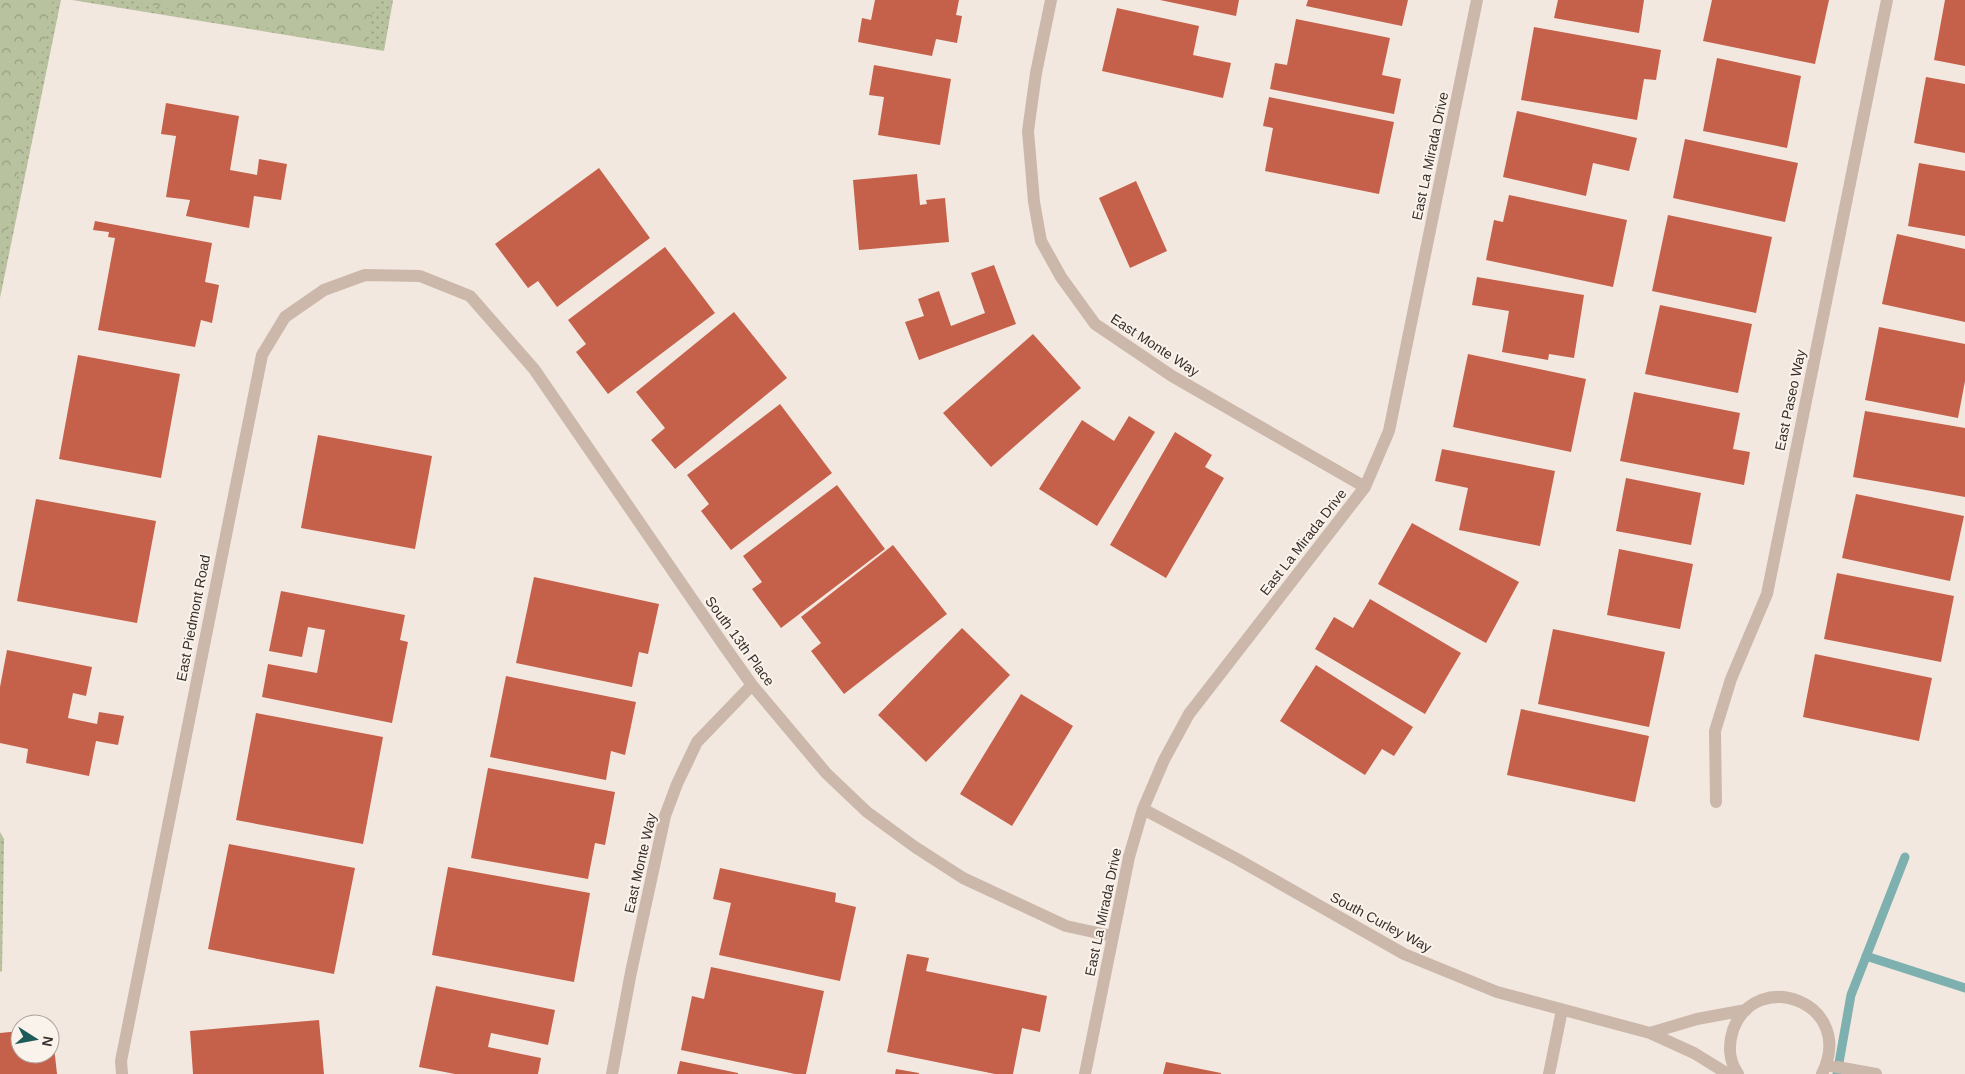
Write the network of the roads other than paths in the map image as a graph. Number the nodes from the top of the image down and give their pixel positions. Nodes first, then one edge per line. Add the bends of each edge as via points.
1 (1051, 0) edge
2 (1477, 0) edge
3 (1887, 0) edge
4 (420, 276) joint
5 (1365, 487) junction
6 (752, 684) junction
7 (1716, 802) dead end
8 (1143, 809) junction
9 (1112, 936) junction
10 (1562, 1010) junction
11 (1746, 1010) junction
12 (1650, 1033) junction
13 (1824, 1070) edge
14 (1872, 1073) edge
15 (122, 1074) edge
16 (612, 1074) edge
17 (1085, 1074) edge
18 (1549, 1074) edge
19 (1728, 1074) edge
20 (1738, 1074) edge

1 - 5 street, East Monte Way via 1028,131 1041,240 1061,277 1095,324 1172,376
2 - 5 street, East La Mirada Drive via 1389,431
3 - 7 street, East Paseo Way via 1766,594 1731,679 1714,731
4 - 6 street, South 13th Place via 470,296 534,369
4 - 15 street, East Piedmont Road via 365,276 324,290 285,317 262,355 120,1061
5 - 8 street, East La Mirada Drive via 1189,714
6 - 9 street, South 13th Place via 826,773 867,812 915,846 963,878 1010,901 1066,926
6 - 16 street, East Monte Way via 697,742 665,816
8 - 9 street, East La Mirada Drive
8 - 10 street, South Curley Way via 1404,954 1497,992
9 - 17 street, East La Mirada Drive
10 - 12 street, South Curley Way
10 - 18 street
11 - 12 street via 1696,1019
11 - 13 street via 1758,1002 1786,997 1813,1009 1828,1033 1830,1048
11 - 20 street via 1730,1037 1730,1054
12 - 19 street, South Curley Way
13 - 14 street

